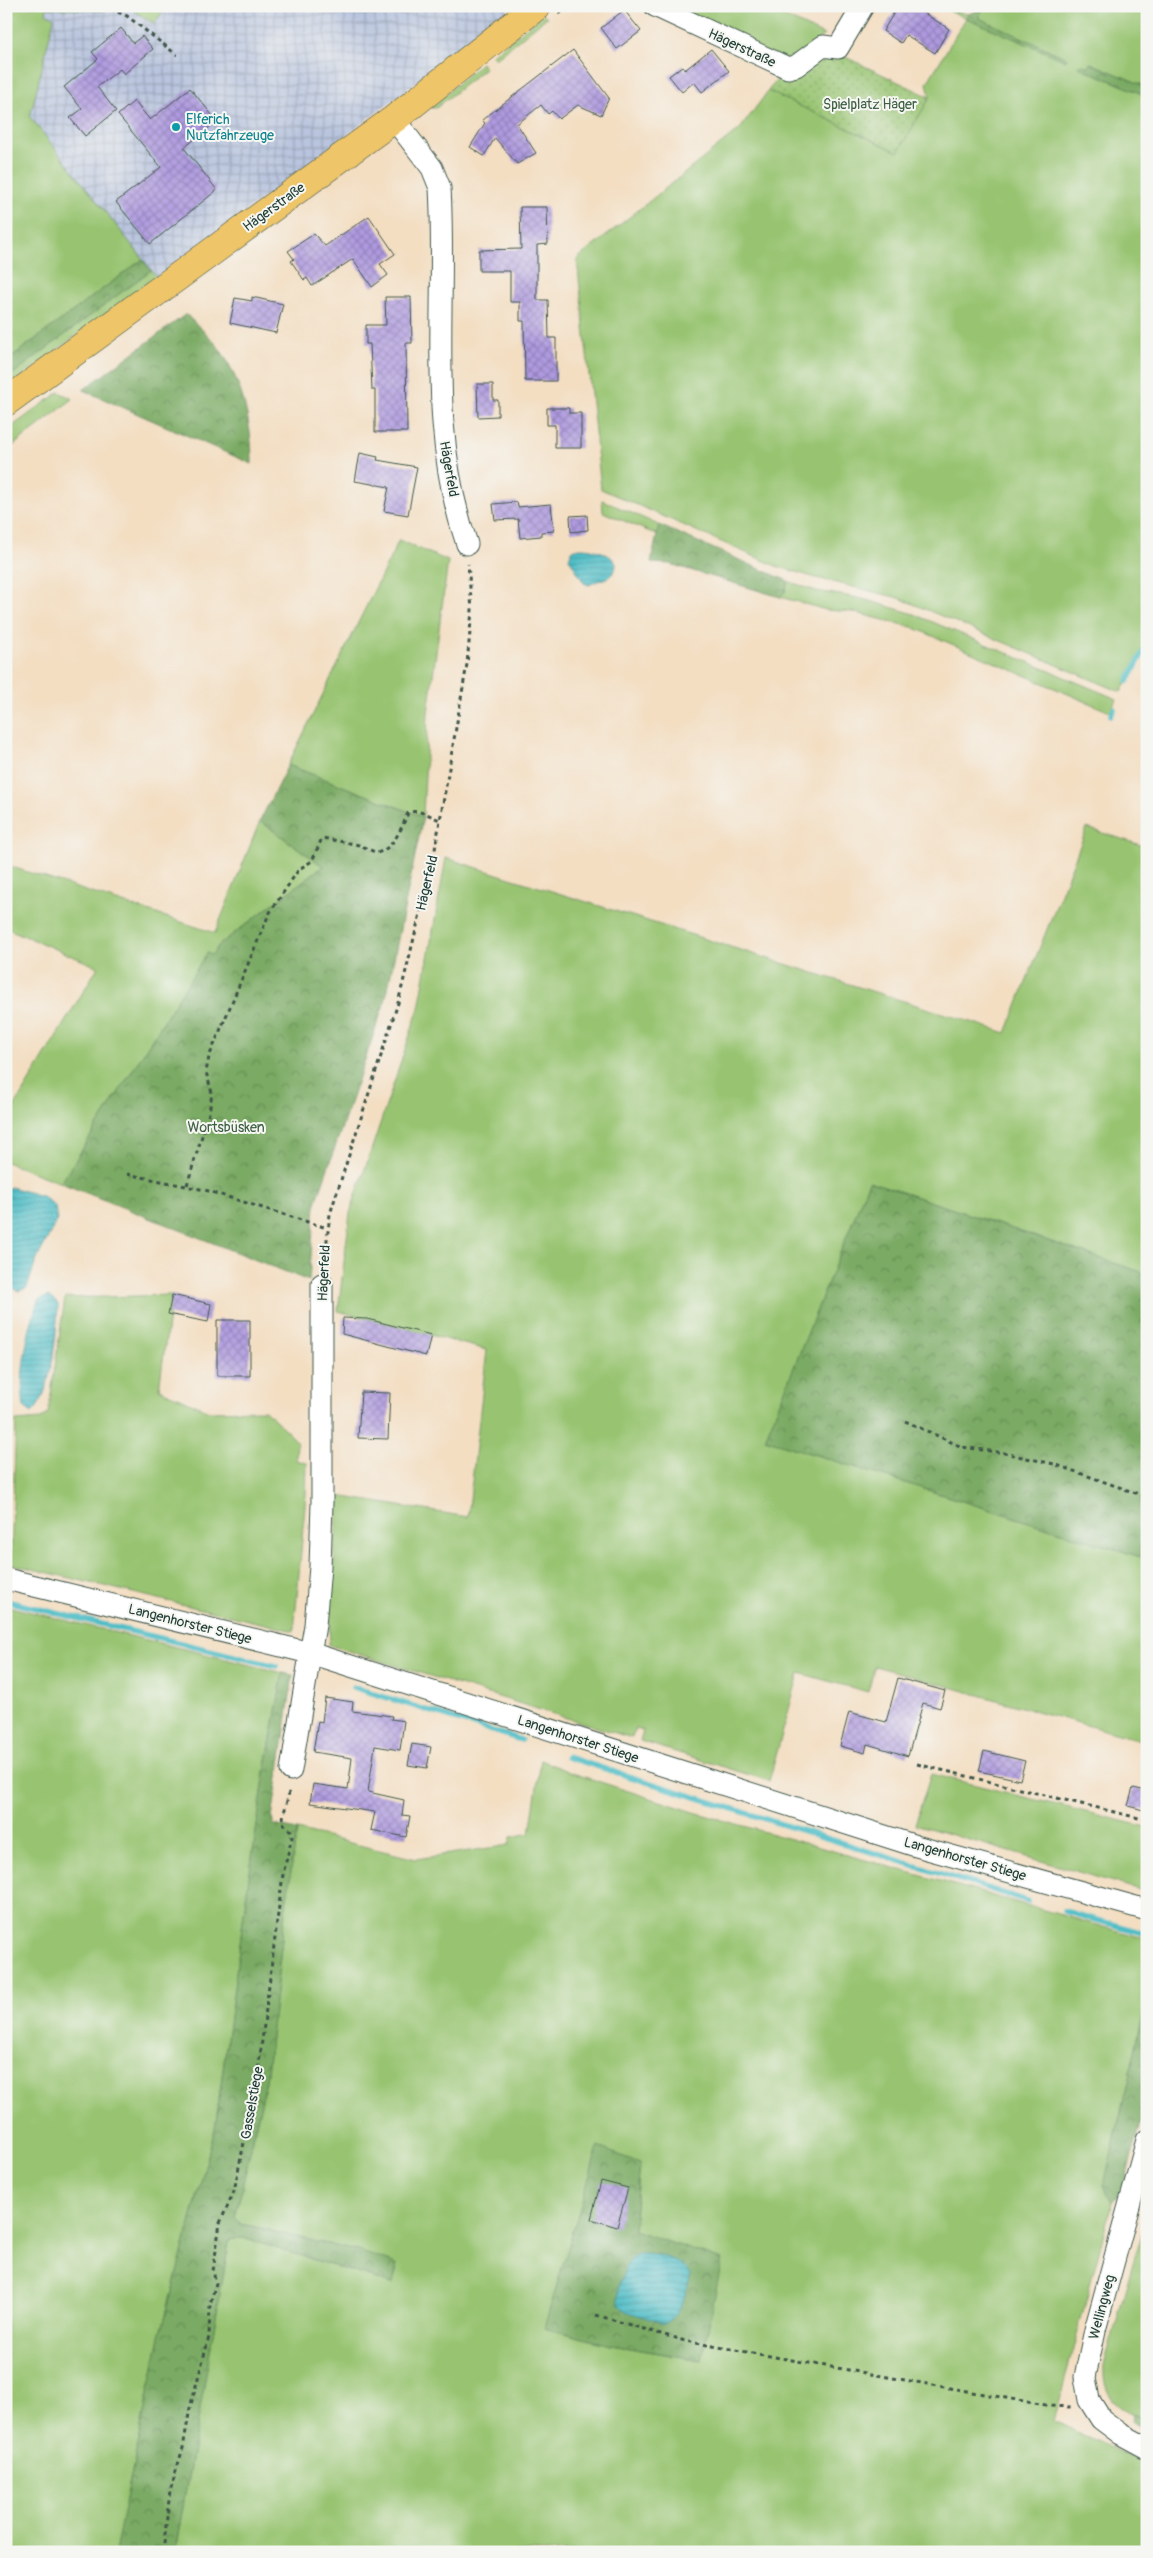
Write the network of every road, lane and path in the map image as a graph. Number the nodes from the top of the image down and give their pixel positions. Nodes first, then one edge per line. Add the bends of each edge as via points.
1 (103, 6) edge
2 (537, 6) edge
3 (655, 6) edge
4 (863, 6) edge
5 (177, 55) dead end
6 (394, 119) junction
7 (6, 402) edge
8 (467, 544) joint
9 (440, 820) junction
10 (128, 1174) dead end
11 (188, 1186) junction
12 (327, 1228) junction
13 (322, 1284) joint
14 (905, 1421) dead end
15 (1147, 1498) edge
16 (6, 1579) edge
17 (310, 1654) junction
18 (918, 1764) dead end
19 (292, 1770) joint
20 (1147, 1820) edge
21 (1147, 1910) edge
22 (1147, 2140) edge
23 (596, 2315) dead end
24 (1092, 2407) junction
25 (1147, 2448) edge
26 (162, 2552) edge

1 - 5 path via 128,16
2 - 6 main road, Hägerstraße
3 - 4 street, Hägerstraße via 788,68 796,66 822,46 838,48
6 - 7 main road, Hägerstraße
6 - 8 street, Hägerfeld via 432,168 440,188 442,428 458,519
8 - 9 path, Hägerfeld via 472,610 467,664
9 - 11 path via 411,812 393,842 377,853 360,845 322,838 312,861 299,869 269,914 209,1057 206,1072 212,1093 209,1113
9 - 12 path, Hägerfeld via 398,1003
10 - 11 path
11 - 12 path
12 - 13 path, Hägerfeld
13 - 17 street, Hägerfeld via 322,1512 320,1568
14 - 15 path via 962,1446 1054,1464
16 - 17 street, Langenhorster Stiege
17 - 19 street
17 - 21 street, Langenhorster Stiege via 916,1846
18 - 20 path
19 - 26 path, Gasselstiege via 282,1822 292,1831 292,1837 283,1874 257,2080 234,2191 220,2223 213,2271 215,2290 210,2304 210,2337 170,2491
22 - 24 street, Wellingweg via 1089,2358 1086,2385
23 - 24 path via 711,2346 1051,2406
24 - 25 street, Wellingweg via 1109,2426

